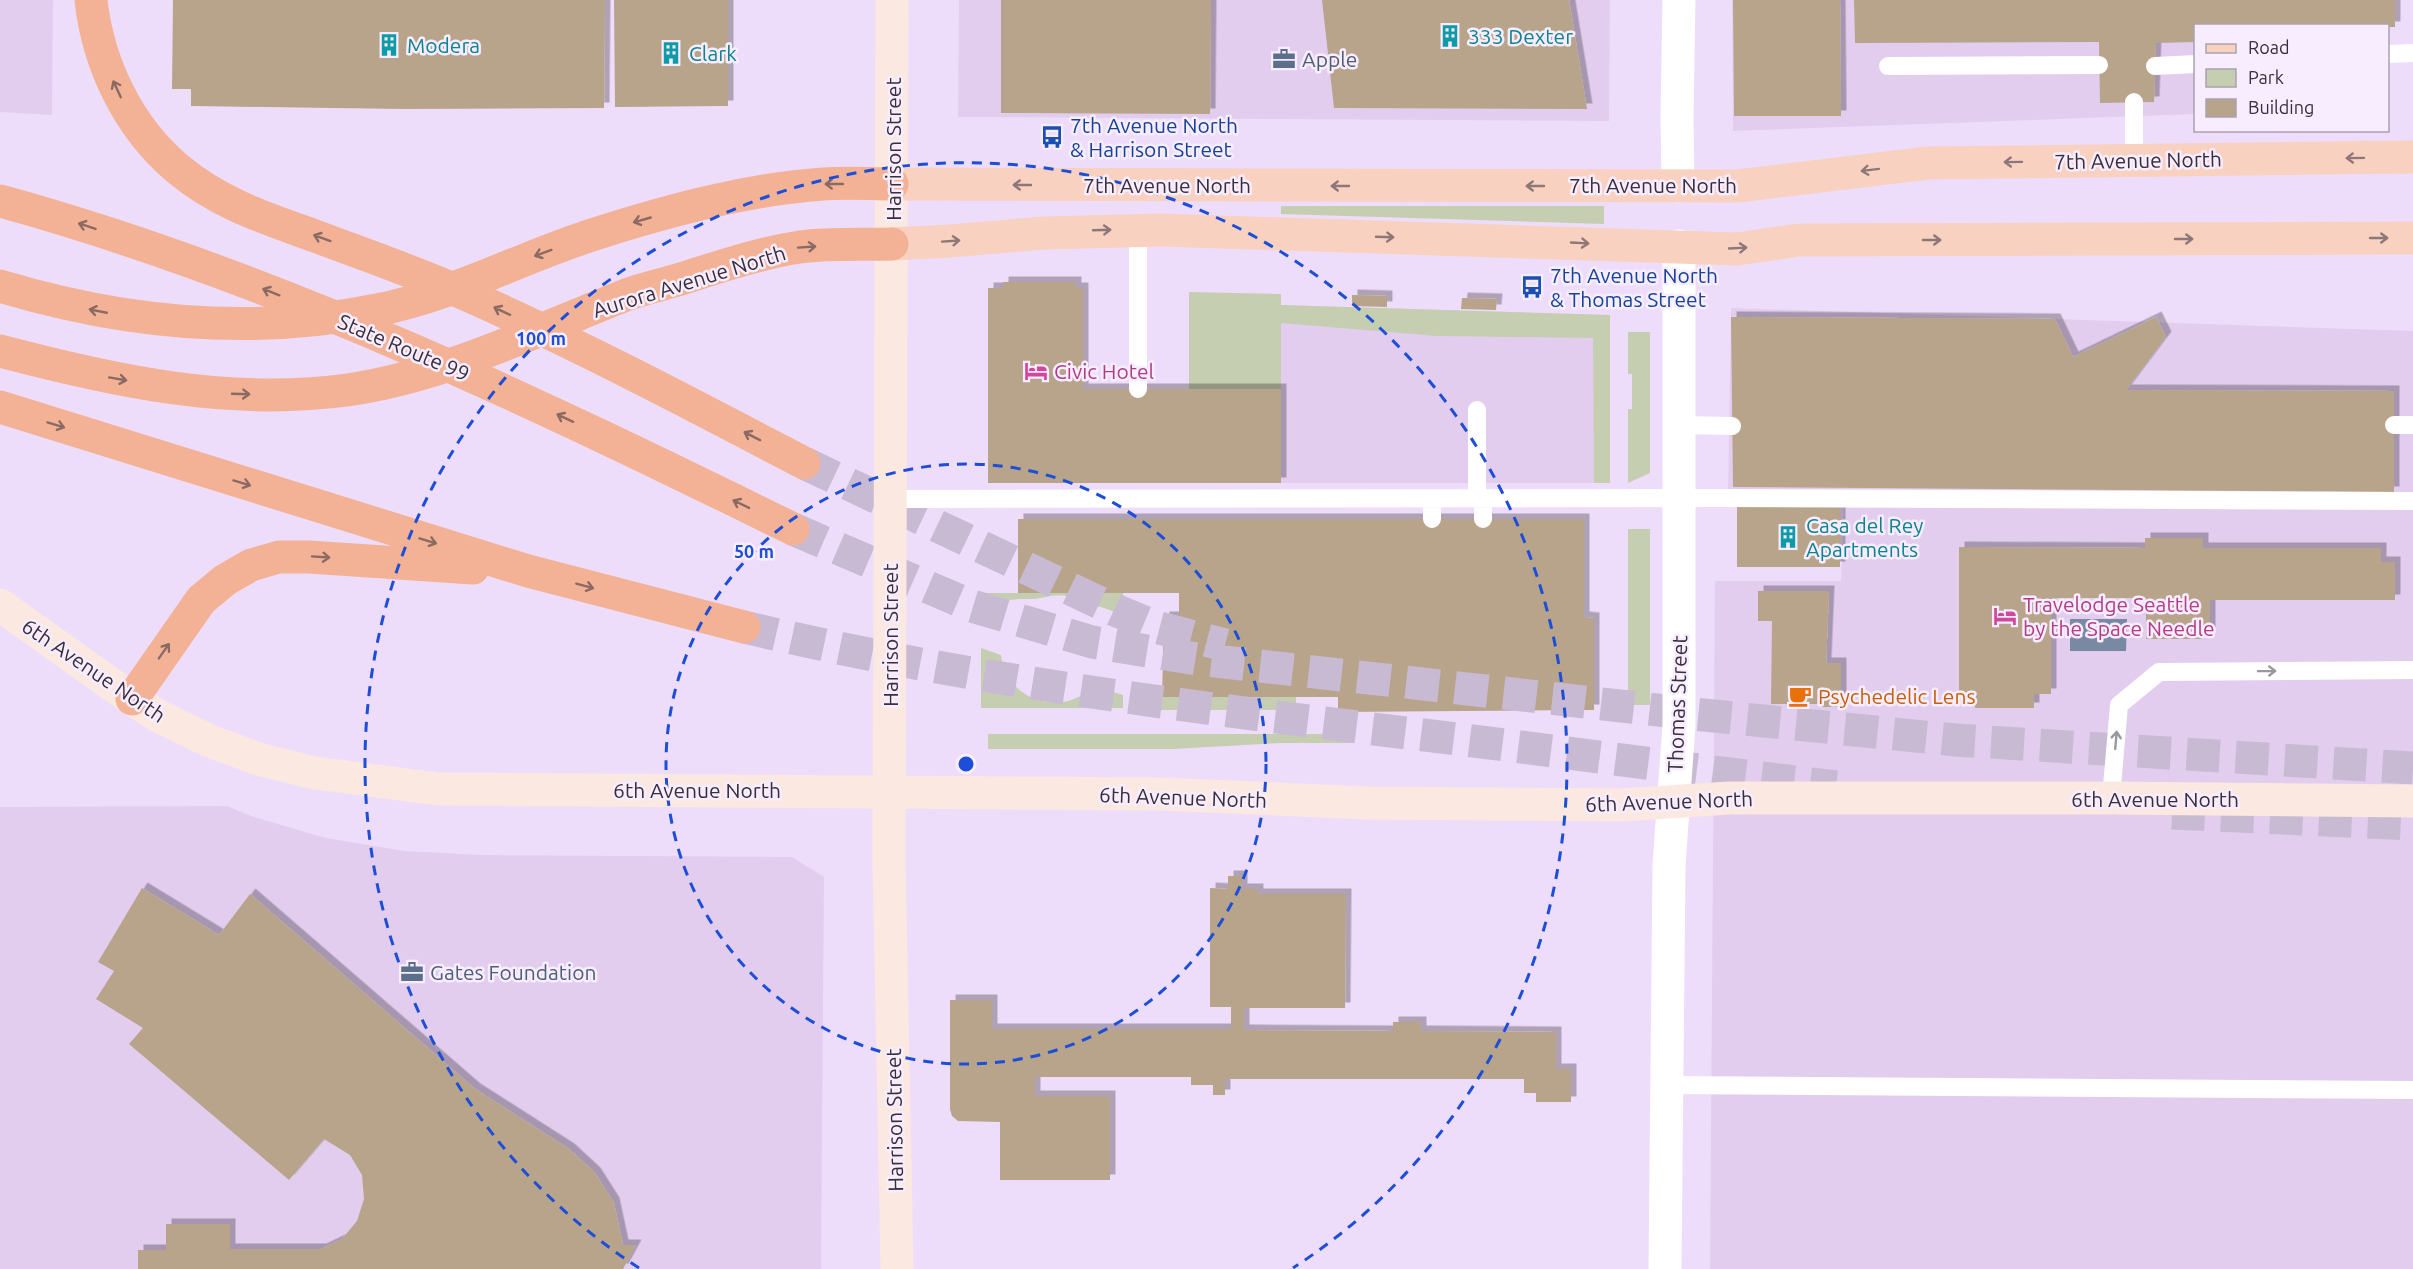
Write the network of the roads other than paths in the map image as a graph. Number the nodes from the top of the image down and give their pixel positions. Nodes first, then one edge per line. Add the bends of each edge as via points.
1 (91, 0) edge
2 (892, 0) edge
3 (1679, 0) edge
4 (2413, 53) edge
5 (2389, 54) edge
6 (2194, 64) edge
7 (2100, 65) dead end
8 (1888, 66) dead end
9 (2155, 66) dead end
10 (2134, 102) dead end
11 (2413, 157) edge
12 (2134, 160) junction
13 (892, 184) junction
14 (1678, 186) junction
15 (0, 201) edge
16 (1138, 230) junction
17 (2413, 238) edge
18 (892, 244) junction
19 (1679, 246) junction
20 (0, 286) edge
21 (0, 351) edge
22 (1138, 389) dead end
23 (0, 407) edge
24 (1478, 410) dead end
25 (1679, 425) junction
26 (2394, 425) dead end
27 (2413, 425) edge
28 (1732, 426) dead end
29 (804, 463) tunnel mouth
30 (891, 499) junction
31 (1432, 499) junction
32 (1480, 499) junction
33 (1679, 499) junction
34 (2413, 501) edge
35 (1432, 519) dead end
36 (1483, 519) dead end
37 (793, 530) tunnel mouth
38 (528, 572) junction
39 (0, 605) edge
40 (744, 627) tunnel mouth
41 (2413, 669) edge
42 (132, 699) junction
43 (889, 792) junction
44 (2111, 798) junction
45 (1673, 801) junction
46 (2413, 801) edge
47 (1666, 1085) junction
48 (2413, 1090) edge
49 (897, 1269) edge
50 (1665, 1269) edge

29 -> 1 highway via 646,381 466,295 247,212 211,193 177,169 148,139 124,104 106,65
2 - 13 main road, Harrison Street
3 - 14 street
4 - 5 lane
6 - 9 lane
7 - 8 lane
10 - 12 lane
11 -> 12 main road, 7th Avenue North
12 -> 14 main road, 7th Avenue North via 1928,163 1738,186
14 -> 13 main road, 7th Avenue North
13 - 18 main road, Harrison Street
13 -> 20 highway via 825,184 695,207 598,233 444,291 379,310 312,321 244,325 177,322 97,311
37 -> 15 highway, State Route 99 via 567,419 374,333 158,249
18 -> 16 main road
16 -> 19 main road
16 - 22 lane
19 -> 17 main road via 1737,249 1800,240
21 -> 18 highway, Aurora Avenue North via 116,379 183,389 238,395 348,389 402,379 517,340 629,294 746,259 801,247
18 - 30 main road, Harrison Street
19 - 25 street, Thomas Street
23 -> 38 highway
24 - 32 lane
25 - 28 lane
25 - 33 street, Thomas Street
26 - 27 lane
30 - 31 lane via 1138,491
30 - 43 main road, Harrison Street
31 - 32 lane
31 - 35 lane
32 - 33 lane
32 - 36 lane
33 - 34 lane
33 - 45 street, Thomas Street via 1678,725
38 -> 40 highway
42 -> 38 highway via 201,600 251,565 279,557 309,557
39 - 42 main road, 6th Avenue North
44 -> 41 lane via 2119,705 2159,672
42 - 43 main road, 6th Avenue North via 210,741 261,760 315,772 438,789
43 - 45 main road, 6th Avenue North via 1161,794 1381,803 1622,805
43 - 49 main road, Harrison Street
44 - 45 main road, 6th Avenue North
44 - 46 main road, 6th Avenue North
45 - 47 street, Thomas Street
47 - 48 lane
47 - 50 street, Thomas Street

